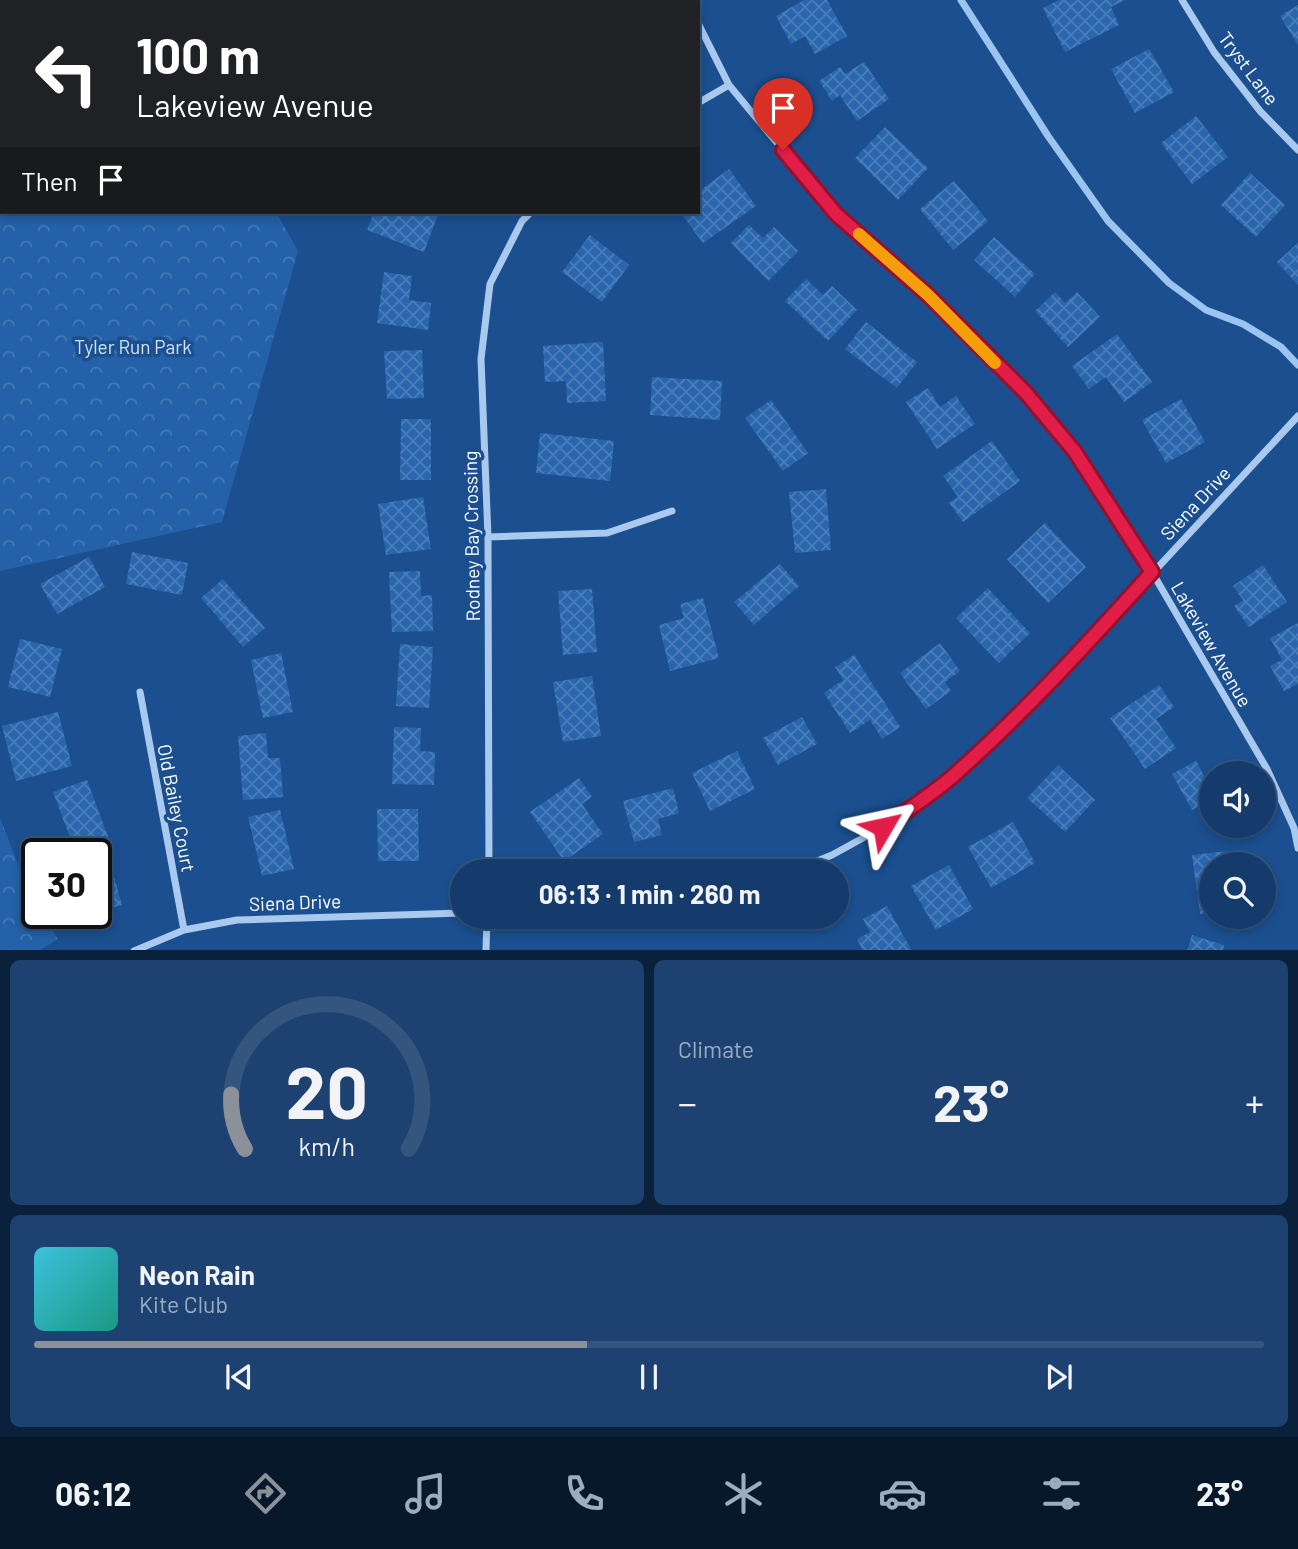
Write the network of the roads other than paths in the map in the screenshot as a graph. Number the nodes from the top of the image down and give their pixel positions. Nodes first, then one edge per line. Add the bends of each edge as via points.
1 (1182, 0) edge
2 (700, 27) edge
3 (729, 85) junction
4 (700, 102) edge
5 (1298, 150) edge
6 (529, 214) edge
7 (1298, 416) edge
8 (672, 511) dead end
9 (488, 537) junction
10 (1152, 572) junction
11 (140, 692) dead end
12 (1298, 848) edge
13 (489, 859) edge
14 (822, 859) edge
15 (450, 913) edge
16 (487, 929) edge
17 (184, 930) junction
18 (134, 950) edge
19 (486, 950) edge

1 - 5 street, Tryst Lane via 1237,82
2 - 3 street, Lakeview Avenue
3 - 4 street
3 - 10 street, Lakeview Avenue via 836,214 928,295 1026,393 1075,452
6 - 9 street, Rodney Bay Crossing via 490,284 481,359
7 - 10 street, Siena Drive
8 - 9 street via 607,533
9 - 13 street, Rodney Bay Crossing
10 - 12 street, Lakeview Avenue via 1266,769 1294,828
10 - 14 street, Siena Drive via 1050,684 951,778 883,827
11 - 17 street, Old Bailey Court
15 - 17 street, Siena Drive via 237,920
16 - 19 street
17 - 18 street, Siena Drive

